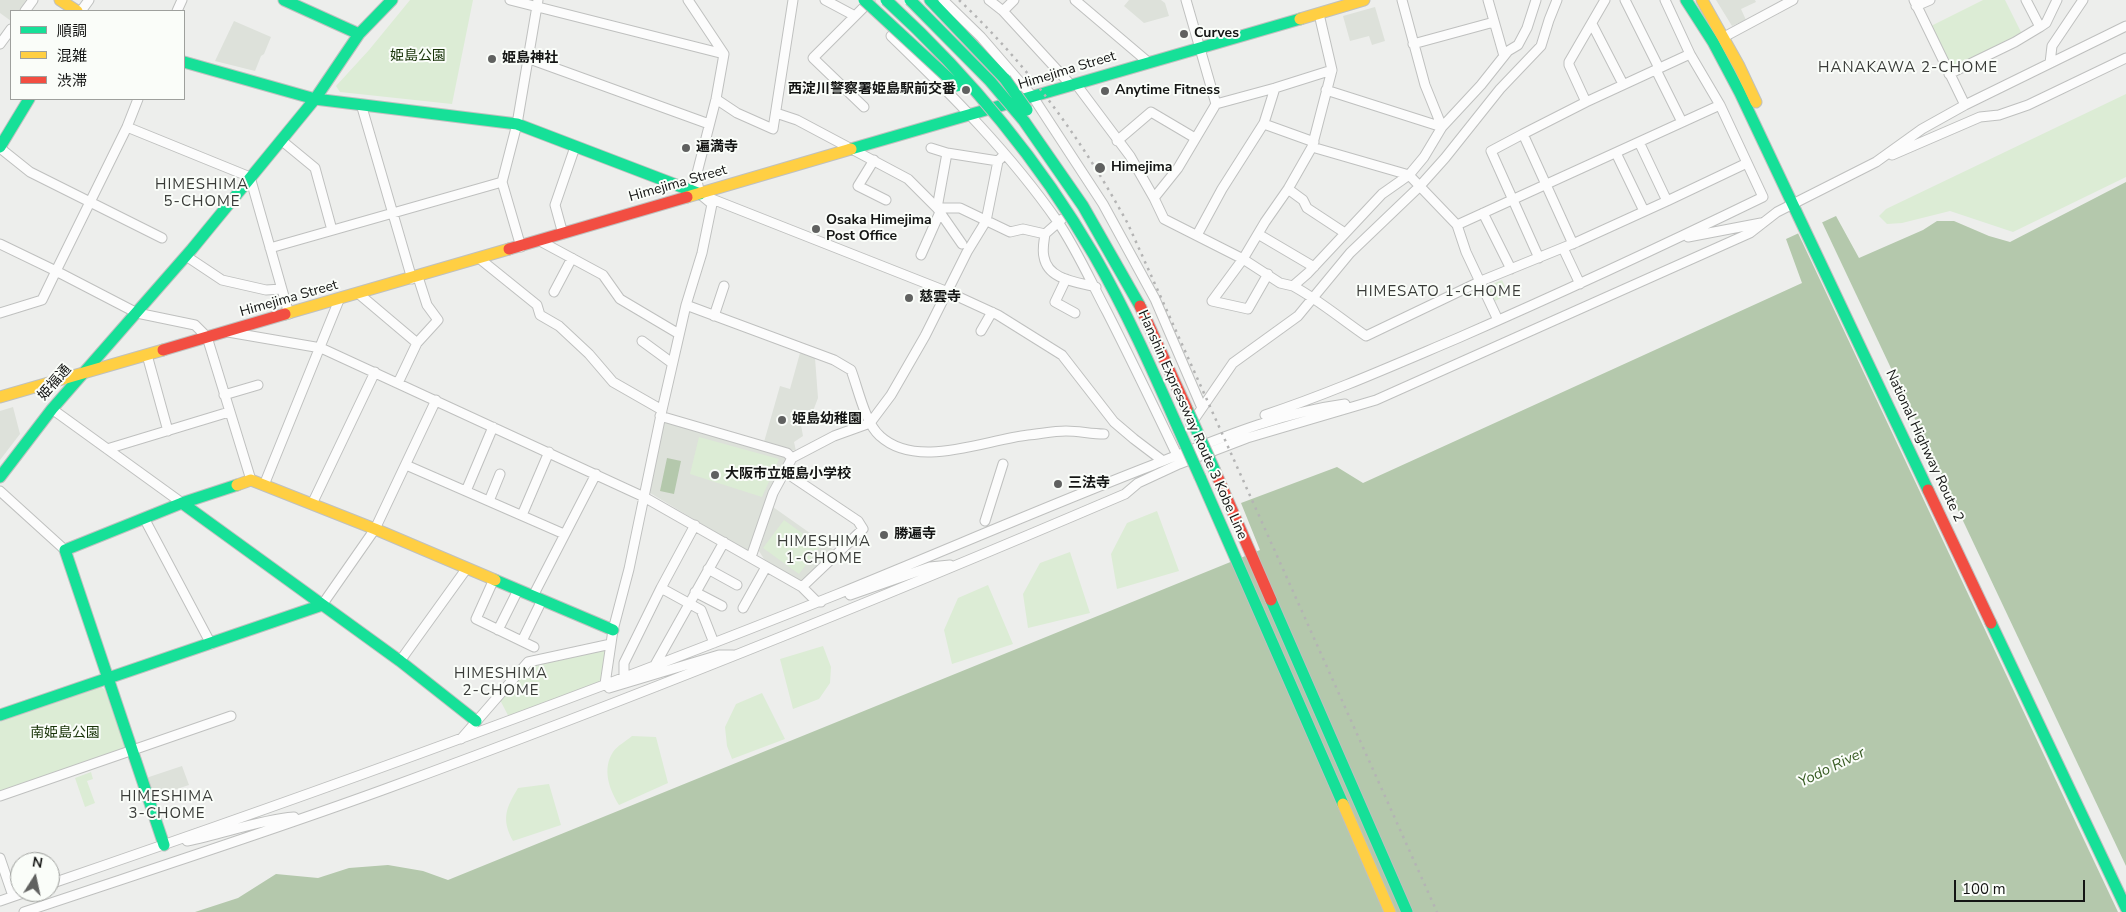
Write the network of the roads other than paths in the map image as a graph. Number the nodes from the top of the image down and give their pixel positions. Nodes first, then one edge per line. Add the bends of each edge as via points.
1 (33, 0) edge
2 (60, 0) edge
3 (89, 0) edge
4 (284, 0) edge
5 (392, 0) edge
6 (510, 0) edge
7 (688, 0) edge
8 (793, 0) edge
9 (825, 0) edge
10 (871, 0) edge
11 (886, 0) edge
12 (910, 0) edge
13 (930, 0) edge
14 (943, 0) edge
15 (989, 0) edge
16 (1014, 0) edge
17 (1075, 0) edge
18 (1186, 0) edge
19 (1364, 0) edge
20 (1402, 0) edge
21 (1488, 0) edge
22 (1536, 0) edge
23 (1557, 0) edge
24 (1605, 0) edge
25 (1625, 0) edge
26 (1665, 0) edge
27 (1686, 0) edge
28 (1702, 0) edge
29 (1789, 0) edge
30 (1930, 0) edge
31 (2026, 0) edge
32 (2058, 0) edge
33 (2083, 0) edge
34 (862, 3) edge
35 (1915, 3) edge
36 (537, 4) edge
37 (1340, 4) edge
38 (25, 10) edge
39 (77, 10) edge
40 (80, 10) edge
41 (1003, 11) junction
42 (1319, 14) junction
43 (855, 16) junction
44 (1494, 22) junction
45 (1592, 24) junction
46 (2126, 26) edge
47 (2040, 27) junction
48 (10, 30) edge
49 (359, 34) junction
50 (1724, 37) junction
51 (0, 44) edge
52 (1413, 44) junction
53 (1200, 47) junction
54 (724, 54) junction
55 (1690, 54) junction
56 (1504, 56) junction
57 (528, 58) junction
58 (2126, 58) edge
59 (185, 62) edge
60 (1148, 62) junction
61 (2050, 63) junction
62 (1658, 69) junction
63 (1332, 70) junction
64 (1949, 74) junction
65 (1074, 84) junction
66 (1623, 84) junction
67 (1275, 88) junction
68 (1326, 90) junction
69 (1033, 96) junction
70 (315, 99) junction
71 (716, 99) junction
72 (28, 100) edge
73 (138, 100) edge
74 (1586, 102) junction
75 (361, 104) junction
76 (1216, 104) junction
77 (1720, 105) junction
78 (1965, 106) junction
79 (864, 107) dead end
80 (776, 113) junction
81 (970, 116) junction
82 (1682, 122) junction
83 (517, 124) junction
84 (709, 124) junction
85 (1264, 124) junction
86 (127, 127) junction
87 (1442, 127) junction
88 (1523, 134) junction
89 (1195, 138) junction
90 (281, 140) junction
91 (1117, 141) junction
92 (1639, 142) junction
93 (1313, 144) junction
94 (0, 147) edge
95 (576, 147) junction
96 (854, 148) junction
97 (931, 148) dead end
98 (1616, 152) junction
99 (947, 153) junction
100 (1006, 154) junction
101 (874, 160) junction
102 (998, 161) junction
103 (1876, 162) junction
104 (1747, 164) junction
105 (1041, 174) junction
106 (1409, 175) junction
107 (250, 177) junction
108 (502, 182) junction
109 (1088, 182) junction
110 (1547, 184) junction
111 (1419, 187) junction
112 (1288, 189) junction
113 (700, 194) junction
114 (1154, 198) junction
115 (1513, 199) junction
116 (886, 200) dead end
117 (1667, 201) junction
118 (90, 202) junction
119 (1800, 205) junction
120 (939, 210) junction
121 (1644, 211) junction
122 (392, 212) junction
123 (1483, 213) junction
124 (986, 221) junction
125 (1058, 223) junction
126 (1761, 223) junction
127 (1457, 225) junction
128 (332, 230) junction
129 (1346, 233) junction
130 (563, 234) junction
131 (1044, 234) junction
132 (1258, 234) junction
133 (1197, 235) junction
134 (162, 238) dead end
135 (1678, 239) junction
136 (540, 241) junction
137 (0, 244) edge
138 (962, 244) dead end
139 (1573, 244) junction
140 (522, 247) junction
141 (270, 248) junction
142 (1563, 248) junction
143 (921, 255) dead end
144 (186, 256) junction
145 (572, 258) junction
146 (1539, 258) junction
147 (480, 259) junction
148 (1243, 259) junction
149 (1314, 267) junction
150 (1511, 269) junction
151 (56, 271) junction
152 (1268, 274) junction
153 (415, 278) junction
154 (1066, 278) junction
155 (1481, 281) junction
156 (1580, 284) junction
157 (724, 286) dead end
158 (1094, 286) junction
159 (1293, 286) junction
160 (282, 289) junction
161 (1133, 291) junction
162 (554, 292) dead end
163 (948, 292) junction
164 (359, 294) junction
165 (1315, 298) junction
166 (1155, 299) junction
167 (339, 300) junction
168 (686, 305) junction
169 (992, 312) junction
170 (0, 313) edge
171 (137, 313) junction
172 (1075, 313) dead end
173 (289, 314) junction
174 (714, 316) junction
175 (1498, 320) junction
176 (982, 330) dead end
177 (228, 332) junction
178 (679, 334) junction
179 (207, 337) junction
180 (417, 342) junction
181 (642, 342) dead end
182 (321, 348) junction
183 (147, 355) junction
184 (672, 363) junction
185 (375, 372) junction
186 (84, 373) junction
187 (398, 383) junction
188 (258, 386) dead end
189 (224, 395) junction
190 (0, 397) edge
191 (436, 400) junction
192 (1376, 400) junction
193 (1202, 408) junction
194 (52, 409) junction
195 (229, 412) junction
196 (661, 413) junction
197 (1265, 415) dead end
198 (870, 423) junction
199 (493, 427) junction
200 (168, 431) junction
201 (1104, 434) dead end
202 (107, 449) junction
203 (549, 452) junction
204 (1177, 455) junction
205 (792, 458) junction
206 (1164, 460) junction
207 (1003, 464) dead end
208 (406, 465) junction
209 (785, 472) junction
210 (500, 474) dead end
211 (596, 474) junction
212 (0, 477) edge
213 (250, 480) junction
214 (264, 485) junction
215 (0, 491) edge
216 (466, 491) junction
217 (644, 497) junction
218 (489, 501) junction
219 (182, 503) junction
220 (312, 504) junction
221 (522, 515) junction
222 (144, 518) junction
223 (985, 521) dead end
224 (695, 525) junction
225 (375, 529) junction
226 (564, 534) junction
227 (724, 542) junction
228 (65, 550) junction
229 (751, 557) junction
230 (960, 564) junction
231 (766, 567) junction
232 (467, 568) junction
233 (708, 569) junction
234 (494, 579) junction
235 (736, 585) dead end
236 (802, 587) junction
237 (661, 588) junction
238 (518, 590) junction
239 (695, 592) junction
240 (537, 598) junction
241 (817, 602) junction
242 (688, 603) junction
243 (322, 605) junction
244 (722, 606) dead end
245 (743, 608) dead end
246 (498, 630) junction
247 (613, 630) junction
248 (522, 641) junction
249 (714, 643) junction
250 (212, 644) junction
251 (611, 644) junction
252 (534, 647) dead end
253 (739, 655) junction
254 (400, 661) junction
255 (655, 665) junction
256 (624, 677) junction
257 (109, 678) junction
258 (605, 684) junction
259 (0, 715) edge
260 (231, 716) dead end
261 (476, 721) junction
262 (461, 740) junction
263 (133, 750) junction
264 (0, 796) edge
265 (306, 816) junction
266 (164, 845) junction
267 (0, 858) edge
268 (60, 881) edge
269 (2126, 886) edge
270 (10, 887) edge
271 (2126, 908) edge
272 (24, 912) edge
273 (1390, 912) edge
274 (1407, 912) edge

1 - 38 street
2 - 39 main road
3 - 40 street
4 - 49 main road
5 - 49 main road, 姫福通
6 - 36 street
7 - 54 street
8 - 80 street
9 - 43 street
10 - 34 street
11 - 105 main road, Hanshin Expressway Route 3 Kobe Line, bridge via 973,89
12 - 161 main road, Hanshin Expressway Route 3 Kobe Line, bridge via 990,81 1024,121 1083,206
13 - 161 main road, bridge via 1005,79 1107,237
14 - 69 street
15 - 41 street
16 - 41 street
17 - 60 street
18 - 53 street
19 - 37 main road, Himejima Street
20 - 52 street
21 - 44 street
22 - 56 street via 1518,45
23 - 111 street via 1541,46 1500,88 1446,158
24 - 45 street
25 - 62 street
26 - 55 street
27 - 119 main road, National Highway Route 2 via 1713,42
28 - 50 main road, National Highway Route 2
29 - 50 street
30 - 35 street
31 - 47 street
32 - 47 street via 2046,23
33 - 61 street via 2052,46
34 - 43 street
34 - 81 street
34 - 105 main road, bridge via 958,86
35 - 64 street
36 - 54 street
36 - 57 street
37 - 42 main road, Himejima Street
41 - 65 street
42 - 53 main road, Himejima Street
42 - 63 street
43 - 79 street via 813,58
44 - 52 street
44 - 56 street
45 - 66 street
45 - 74 street via 1569,65
46 - 61 street
47 - 64 street
48 - 51 street
49 - 70 main road, 姫福通
50 - 119 main road, National Highway Route 2
52 - 87 street
53 - 60 main road, Himejima Street
53 - 76 street
54 - 71 street
55 - 62 street
55 - 77 street
56 - 87 street
57 - 83 street
57 - 84 street
58 - 103 street via 2028,105 1999,115 1980,117
59 - 70 main road
60 - 65 main road, Himejima Street
61 - 78 street
62 - 66 street
62 - 82 street
63 - 67 street
63 - 68 street
64 - 78 street
65 - 69 main road, Himejima Street
65 - 91 street
66 - 74 street
67 - 76 street
67 - 85 street
68 - 87 street
68 - 93 street
69 - 81 main road, Himejima Street
69 - 109 street
70 - 75 main road
70 - 90 main road, 姫福通
71 - 80 street via 737,113 773,128
71 - 84 street
72 - 94 main road
73 - 86 street
74 - 88 street
75 - 83 main road
75 - 122 street
76 - 89 street
77 - 82 street
77 - 104 street
78 - 103 street via 1922,129
80 - 96 street
81 - 96 main road, Himejima Street
81 - 100 street
82 - 92 street
83 - 95 main road
83 - 108 street
84 - 113 street via 696,177
85 - 93 street
85 - 133 street
86 - 107 street
86 - 118 street
87 - 106 street
88 - 110 street
88 - 115 street via 1491,151
89 - 91 street via 1151,112
89 - 114 street via 1178,168
90 - 107 main road, 姫福通
90 - 128 street via 315,168
91 - 114 street via 1130,156
92 - 98 street
92 - 117 street
93 - 106 street
93 - 112 street
94 - 118 street via 30,172
95 - 113 main road
95 - 130 street via 556,205
96 - 101 street
96 - 113 main road, Himejima Street
97 - 99 street
98 - 110 street
98 - 121 street
99 - 102 street
99 - 120 street
100 - 102 street
100 - 125 street
101 - 116 street via 858,186
101 - 120 street via 908,179
102 - 124 street
103 - 119 street
104 - 117 street
104 - 135 street via 1764,197
105 - 273 main road, Hanshin Expressway Route 3 Kobe Line, bridge via 1093,254 1140,344
106 - 111 street
106 - 129 street via 1382,194
107 - 141 street
107 - 144 main road, 姫福通
108 - 122 street
108 - 140 street
109 - 125 street
109 - 166 street
110 - 115 street
110 - 139 street
111 - 127 street
111 - 165 street via 1350,254
112 - 129 street via 1303,200 1307,208
112 - 132 street
113 - 130 main road, Himejima Street
113 - 163 street
113 - 168 street via 712,204 702,253
114 - 133 street via 1164,219
115 - 123 street
115 - 146 street
117 - 121 street
118 - 134 street
118 - 151 street
119 - 126 street
119 - 269 main road, National Highway Route 2
119 - 271 main road, National Highway Route 2
120 - 124 street via 960,208
120 - 138 street
120 - 143 street
121 - 139 street
122 - 128 street
122 - 153 street
123 - 127 street
123 - 150 street
124 - 131 street via 1010,232 1023,229
124 - 163 street
125 - 131 street
125 - 158 street
126 - 135 street
126 - 192 street via 1750,233
127 - 155 street
128 - 141 street
129 - 149 street
130 - 136 main road, Himejima Street
131 - 154 street via 1043,256 1046,263 1055,276
132 - 148 street
132 - 149 street
133 - 148 street
135 - 156 street
136 - 140 main road, Himejima Street
136 - 145 street
137 - 151 street
139 - 142 street
140 - 147 main road, Himejima Street
141 - 160 street
142 - 146 street
142 - 156 street
144 - 160 street via 222,280 266,290
144 - 171 main road, 姫福通
145 - 162 street
145 - 178 street via 603,276 620,299
146 - 150 street
147 - 153 main road, Himejima Street
147 - 196 street via 537,305 540,315 566,332 613,382
148 - 152 street
148 - 152 street via 1212,301 1248,309
149 - 159 street
150 - 155 street
151 - 170 street via 42,300
151 - 171 street
152 - 159 street via 1280,283
153 - 164 main road, Himejima Street
153 - 180 street via 438,320
154 - 158 street
154 - 172 street via 1055,302
155 - 165 street via 1366,336
155 - 175 street
156 - 175 street
157 - 174 street
158 - 166 street
158 - 204 street
159 - 165 street
160 - 173 street
161 - 274 main road, Hanshin Expressway Route 3 Kobe Line, bridge
163 - 169 street
163 - 198 street via 891,395
164 - 167 main road, Himejima Street
164 - 180 street
165 - 193 street via 1298,316 1233,363
166 - 193 street
167 - 173 main road, Himejima Street
167 - 182 street
168 - 174 street
168 - 178 street
169 - 176 street
169 - 206 street via 1062,355 1114,422
171 - 179 street via 194,325
171 - 186 main road, 姫福通
173 - 177 main road, Himejima Street
174 - 198 street via 834,360 851,370
175 - 197 street via 1315,398
177 - 179 main road, Himejima Street
177 - 182 street
178 - 184 street
179 - 183 main road, Himejima Street
179 - 189 street
180 - 187 street
181 - 184 street
182 - 185 street
182 - 214 street
183 - 186 main road, Himejima Street
183 - 200 street
184 - 196 street
185 - 187 street
185 - 220 street
186 - 190 main road, Himejima Street
186 - 194 main road, 姫福通
187 - 191 street
188 - 189 street
189 - 195 street
191 - 199 street
191 - 208 street
192 - 204 street via 1290,415
192 - 230 street via 1256,435 1188,461 1138,483 1125,494
193 - 204 street via 1184,434
194 - 202 street
194 - 212 main road, 姫福通
195 - 200 street
195 - 213 street
196 - 205 street via 787,453
196 - 217 street
198 - 201 street via 879,436 894,446 927,452 976,447 1062,431
198 - 205 street via 834,436
199 - 203 street
199 - 216 street
200 - 202 street
202 - 219 street
203 - 211 street
203 - 221 street
204 - 206 street
205 - 209 street
206 - 241 street
207 - 223 street
208 - 216 street
208 - 225 street
209 - 229 street via 773,493
209 - 236 street via 864,528
210 - 218 street
211 - 217 street
211 - 226 street
213 - 214 main road
213 - 219 main road
214 - 220 main road
215 - 228 street
216 - 218 street
217 - 224 street
217 - 247 street
218 - 221 street
219 - 222 main road
219 - 243 main road
220 - 225 main road
221 - 226 street
222 - 228 main road
222 - 250 street
224 - 227 street
224 - 237 street
225 - 232 main road
225 - 243 street
226 - 240 street
227 - 229 street
227 - 233 street
228 - 257 main road
229 - 231 street
230 - 241 street via 930,567 826,603
230 - 253 street
231 - 236 street
231 - 245 street
232 - 234 main road
232 - 254 street
233 - 235 street
233 - 239 street
234 - 238 main road
234 - 246 street via 476,619
236 - 241 street
237 - 242 street
237 - 256 street via 624,663
238 - 240 main road
238 - 246 street
239 - 242 street
239 - 244 street
240 - 247 main road
240 - 248 street
241 - 249 street
242 - 249 street via 701,610
242 - 255 street
243 - 250 main road
243 - 254 main road
246 - 248 street
247 - 251 street
248 - 252 street
249 - 255 street
250 - 257 main road
251 - 258 street
251 - 261 street via 528,662
253 - 258 street via 719,655 623,685 608,688
253 - 265 street
254 - 261 main road
255 - 256 street
256 - 258 street
257 - 259 main road
257 - 263 main road
258 - 262 street
260 - 263 street
261 - 262 street
262 - 266 street
263 - 264 street
263 - 266 main road
265 - 266 street via 281,818
265 - 272 street
266 - 268 street
267 - 270 street

